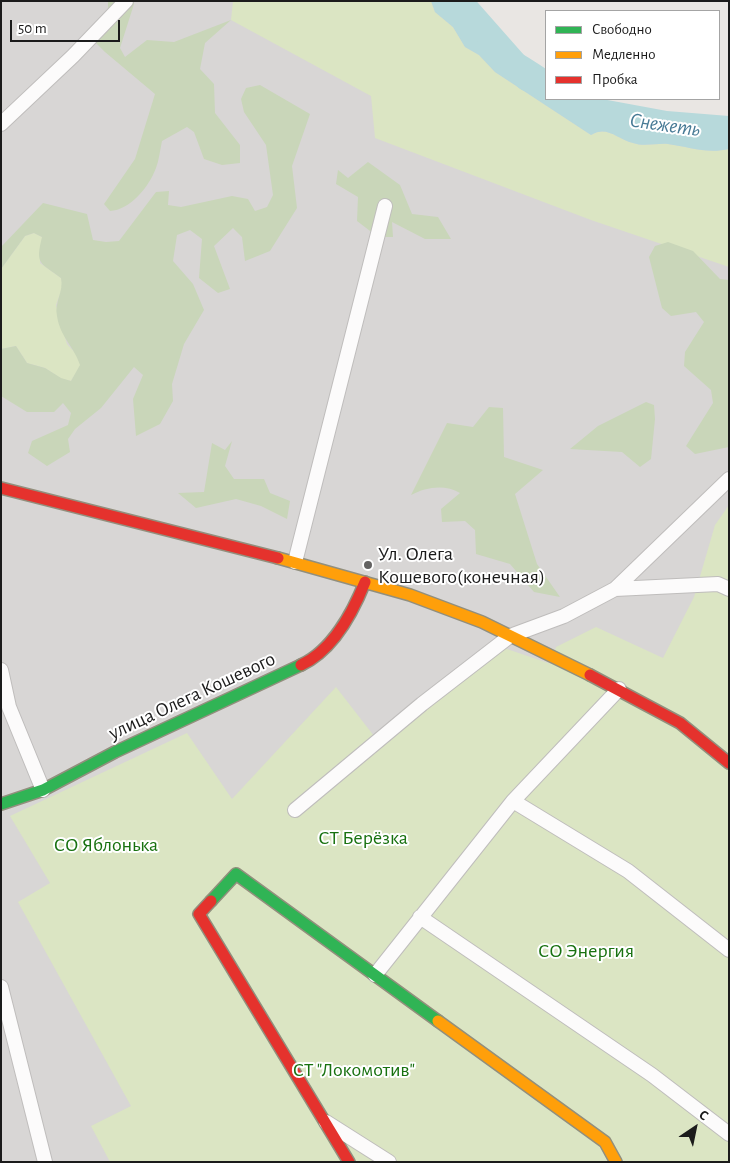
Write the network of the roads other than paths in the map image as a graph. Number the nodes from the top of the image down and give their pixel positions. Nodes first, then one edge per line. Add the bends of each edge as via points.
1 (126, 1) edge
2 (1, 124) edge
3 (385, 206) dead end
4 (729, 479) edge
5 (1, 488) edge
6 (295, 562) junction
7 (365, 582) junction
8 (615, 589) junction
9 (729, 589) edge
10 (510, 636) junction
11 (1, 670) edge
12 (619, 689) junction
13 (729, 763) edge
14 (43, 790) junction
15 (513, 801) junction
16 (1, 804) edge
17 (295, 810) dead end
18 (420, 917) junction
19 (729, 950) edge
20 (375, 975) junction
21 (1, 987) edge
22 (326, 1122) junction
23 (729, 1134) edge
24 (45, 1162) edge
25 (349, 1162) edge
26 (389, 1162) edge
27 (616, 1162) edge

1 - 2 street
3 - 6 street
4 - 8 street
5 - 6 street
6 - 7 street
7 - 10 street via 482,622
7 - 14 street, улица Олега Кошевого via 355,607 338,633 308,662 115,752
8 - 9 street via 718,584
8 - 10 street via 564,616
10 - 12 street
10 - 17 street via 422,704
11 - 14 street via 9,707
12 - 13 street via 680,723
12 - 15 street
14 - 16 street, улица Олега Кошевого
15 - 18 street
15 - 19 street via 628,871
18 - 20 street
18 - 23 street via 652,1075
20 - 22 street via 236,874 199,914
20 - 27 street via 605,1142
21 - 24 street
22 - 25 street
22 - 26 street

